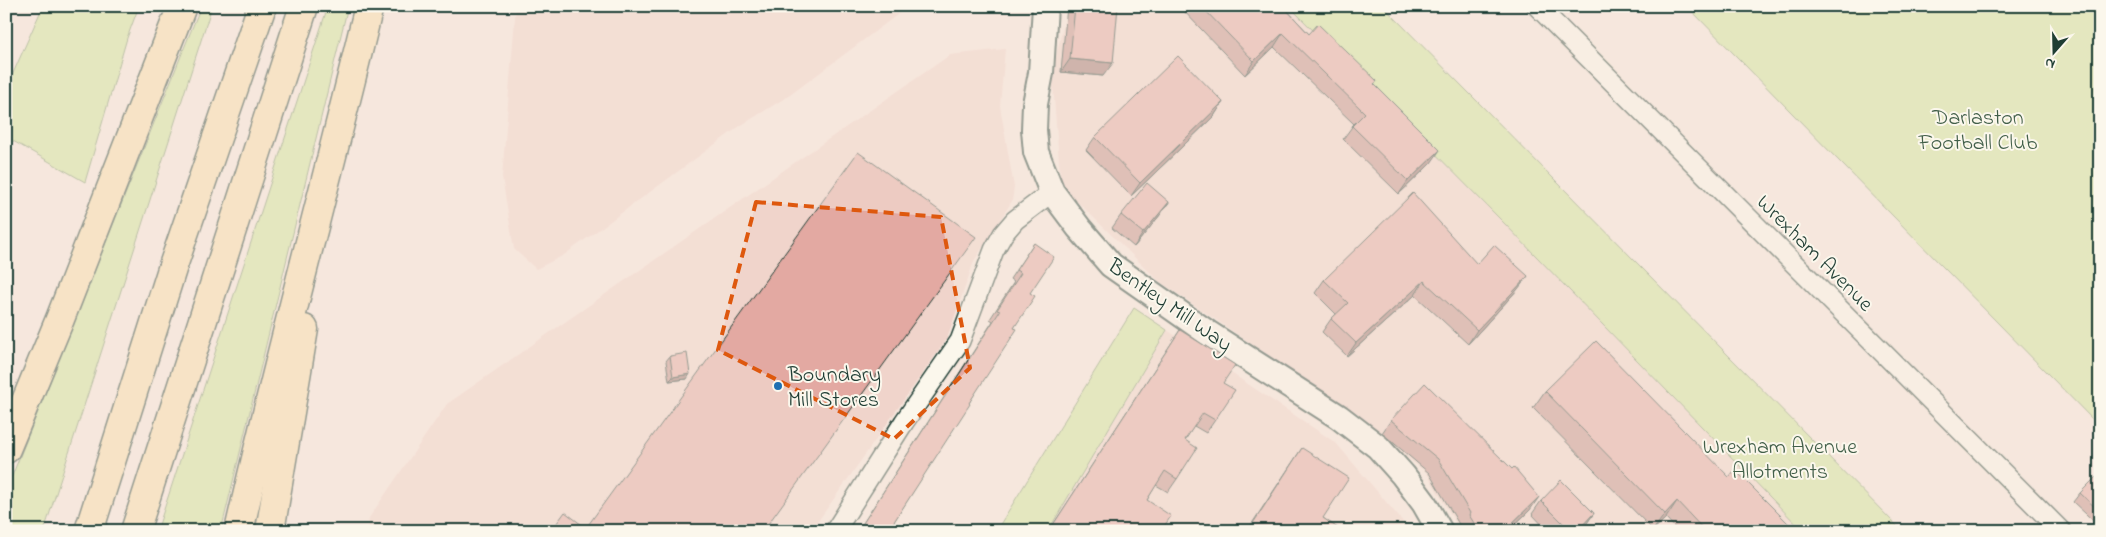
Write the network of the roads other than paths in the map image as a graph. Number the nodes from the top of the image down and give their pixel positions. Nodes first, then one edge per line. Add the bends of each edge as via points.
1 (182, 6) edge
2 (262, 6) edge
3 (304, 6) edge
4 (369, 6) edge
5 (1045, 6) edge
6 (1537, 6) edge
7 (333, 157) junction
8 (1052, 192) junction
9 (6, 449) edge
10 (90, 531) edge
11 (135, 531) edge
12 (239, 531) edge
13 (270, 531) edge
14 (835, 531) edge
15 (1440, 531) edge
16 (2061, 531) edge

1 - 9 highway
2 - 10 highway via 172,269
3 - 11 highway
4 - 7 highway
5 - 8 street, Bentley Mill Way via 1034,130 1036,152
6 - 16 street, Wrexham Avenue
7 - 12 highway via 265,416
7 - 13 highway
8 - 14 street via 1015,220 1003,234 960,340
8 - 15 street, Bentley Mill Way via 1078,228 1112,265 1208,333 1339,417 1378,447 1424,503

